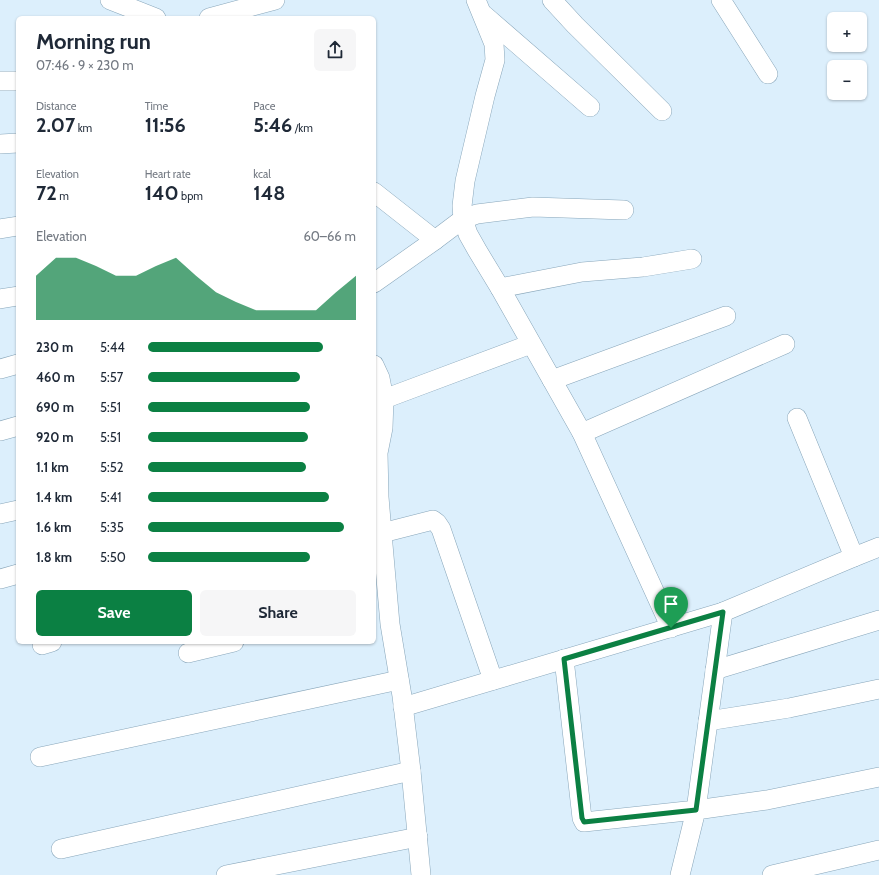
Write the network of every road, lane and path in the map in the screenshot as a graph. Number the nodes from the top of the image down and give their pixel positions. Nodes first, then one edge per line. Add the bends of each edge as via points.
1 (110, 0) edge
2 (275, 0) edge
3 (552, 0) edge
4 (721, 0) edge
5 (478, 7) edge
6 (149, 16) edge
7 (216, 16) edge
8 (768, 74) dead end
9 (0, 81) edge
10 (16, 81) edge
11 (590, 107) dead end
12 (662, 111) dead end
13 (16, 143) edge
14 (0, 144) edge
15 (376, 194) edge
16 (624, 210) dead end
17 (463, 219) junction
18 (16, 226) edge
19 (0, 229) edge
20 (436, 240) junction
21 (692, 259) dead end
22 (376, 282) edge
23 (500, 288) junction
24 (16, 296) edge
25 (0, 299) edge
26 (726, 316) dead end
27 (531, 344) junction
28 (785, 344) dead end
29 (16, 365) edge
30 (0, 369) edge
31 (376, 369) edge
32 (552, 380) junction
33 (384, 399) junction
34 (797, 418) dead end
35 (16, 427) edge
36 (378, 429) edge
37 (0, 431) edge
38 (582, 433) junction
39 (376, 488) edge
40 (16, 510) edge
41 (0, 514) edge
42 (382, 533) junction
43 (879, 547) edge
44 (854, 556) junction
45 (379, 560) edge
46 (16, 575) edge
47 (0, 579) edge
48 (381, 607) edge
49 (723, 612) junction
50 (879, 620) edge
51 (671, 628) junction
52 (226, 644) edge
53 (188, 653) dead end
54 (564, 659) junction
55 (715, 670) junction
56 (399, 680) junction
57 (493, 680) junction
58 (879, 689) edge
59 (403, 707) junction
60 (708, 721) junction
61 (40, 757) dead end
62 (411, 771) junction
63 (879, 778) edge
64 (696, 810) junction
65 (418, 837) junction
66 (61, 849) dead end
67 (879, 850) edge
68 (226, 875) edge
69 (421, 875) edge
70 (680, 875) edge
71 (772, 875) edge

1 - 6 street
2 - 7 street
3 - 12 street
4 - 8 street
5 - 11 street
5 - 17 street via 494,44 495,60 465,182
9 - 10 street
13 - 14 street
15 - 20 street
16 - 17 street via 533,207 477,214
17 - 20 street
17 - 23 street via 468,234
18 - 19 street
20 - 22 street
21 - 23 street via 643,267 582,272
23 - 27 street
24 - 25 street
26 - 32 street
27 - 32 street
27 - 33 street
28 - 38 street
29 - 30 street
31 - 33 street
32 - 38 street
33 - 36 street
34 - 44 street
35 - 37 street
36 - 39 street
38 - 51 street
39 - 42 street
40 - 41 street
42 - 45 street
42 - 57 street via 433,520 437,522
43 - 44 street
44 - 49 street
45 - 48 street
46 - 47 street
48 - 56 street via 390,624
49 - 51 street
49 - 55 street
50 - 55 street
51 - 54 street
52 - 53 street
54 - 57 street
54 - 64 street via 584,822
55 - 60 street
56 - 59 street
56 - 61 street
57 - 59 street
58 - 60 street via 789,708
59 - 62 street
60 - 64 street
62 - 65 street
62 - 66 street
63 - 64 street via 767,800
64 - 70 street
65 - 68 street
65 - 69 street
67 - 71 street

